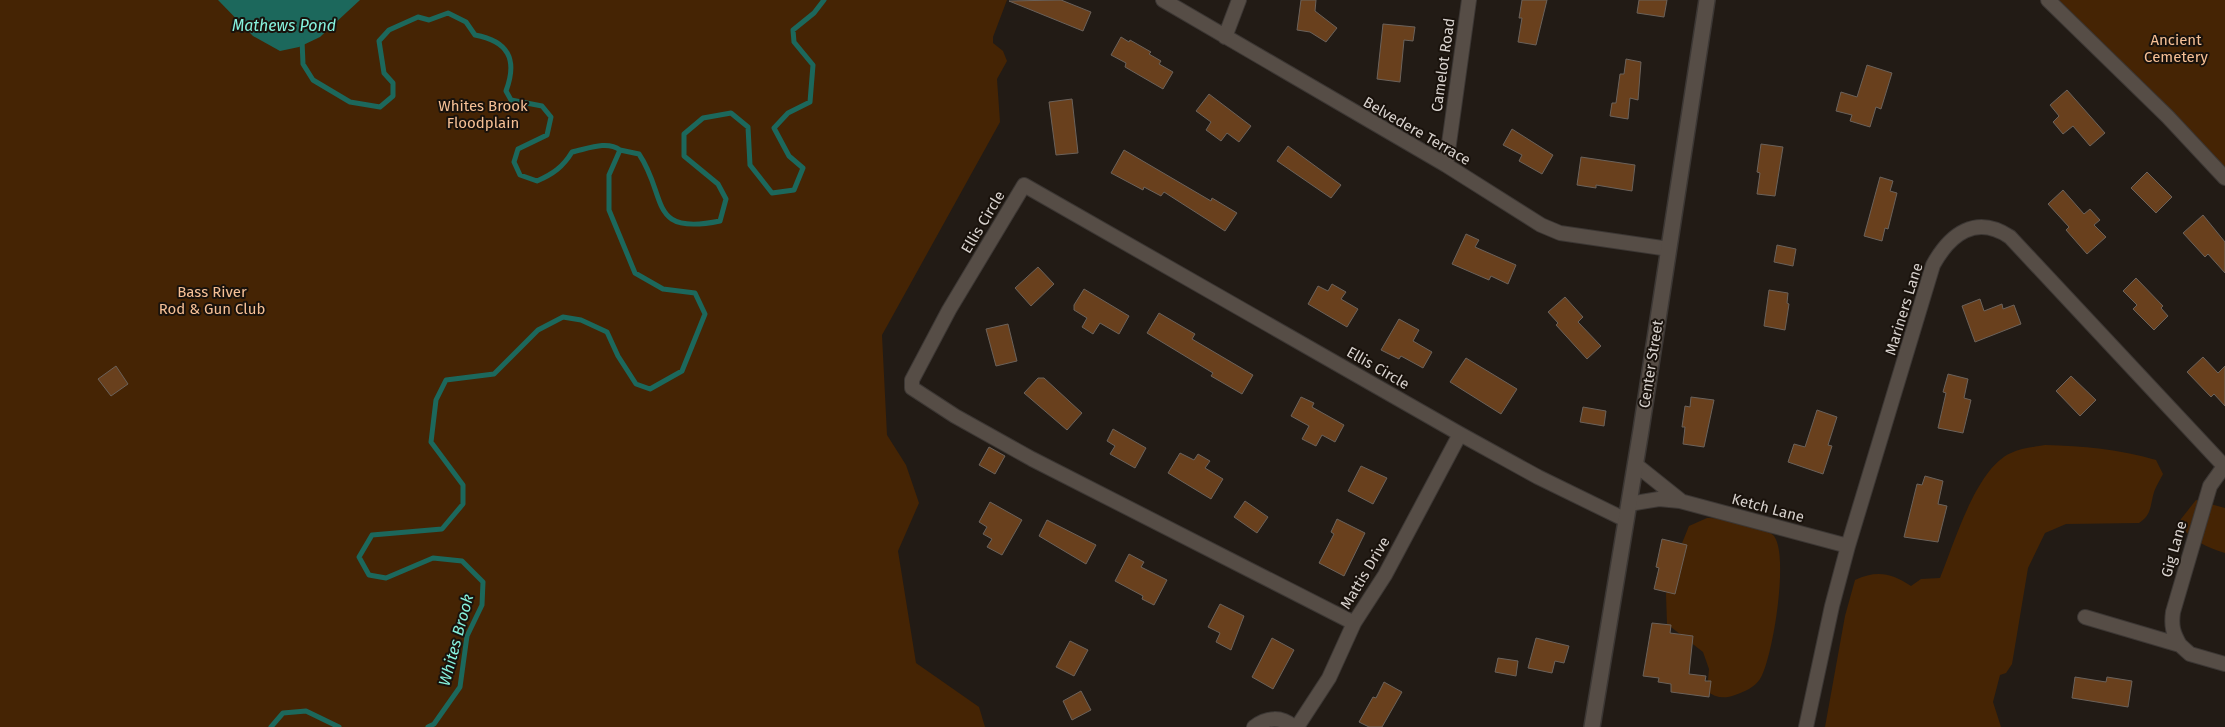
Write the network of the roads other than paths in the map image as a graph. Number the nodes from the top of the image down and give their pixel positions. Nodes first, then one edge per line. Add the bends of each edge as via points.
1 (1163, 0) edge
2 (1238, 0) edge
3 (1469, 0) edge
4 (1707, 0) edge
5 (2048, 0) edge
6 (1225, 37) junction
7 (1446, 165) junction
8 (2225, 178) edge
9 (1669, 250) junction
10 (1460, 434) junction
11 (1635, 464) junction
12 (2225, 465) edge
13 (1680, 501) junction
14 (1629, 504) junction
15 (1626, 520) junction
16 (1848, 546) junction
17 (2085, 618) dead end
18 (1354, 623) junction
19 (2180, 645) junction
20 (2225, 664) edge
21 (1254, 727) edge
22 (1295, 727) edge
23 (1592, 727) edge
24 (1806, 727) edge

1 - 6 street, Belvedere Terrace
2 - 6 street
3 - 7 street, Camelot Road
4 - 9 street, Center Street
5 - 8 street via 2168,117
6 - 7 street, Belvedere Terrace
7 - 9 street, Belvedere Terrace via 1541,225 1560,233
9 - 11 street, Center Street
10 - 15 street, Ellis Circle
10 - 18 street, Mattis Drive via 1385,575
10 - 18 street, Ellis Circle via 1024,185 949,310 912,380 912,388 918,393 1032,459
11 - 13 street, Ketch Lane
11 - 14 street, Center Street
12 - 16 street, Mariners Lane via 2010,237 1984,227 1964,230 1950,242 1933,265
12 - 19 street, Gig Lane via 2210,486 2173,612 2173,634
13 - 14 street, Ketch Lane via 1659,499
13 - 16 street, Ketch Lane
14 - 15 street, Center Street
15 - 23 street, Center Street
16 - 24 street, Mariners Lane
17 - 19 street
18 - 22 street, Mattis Drive via 1329,678
19 - 20 street via 2190,654
21 - 22 street, Mattis Drive via 1270,719 1280,719

